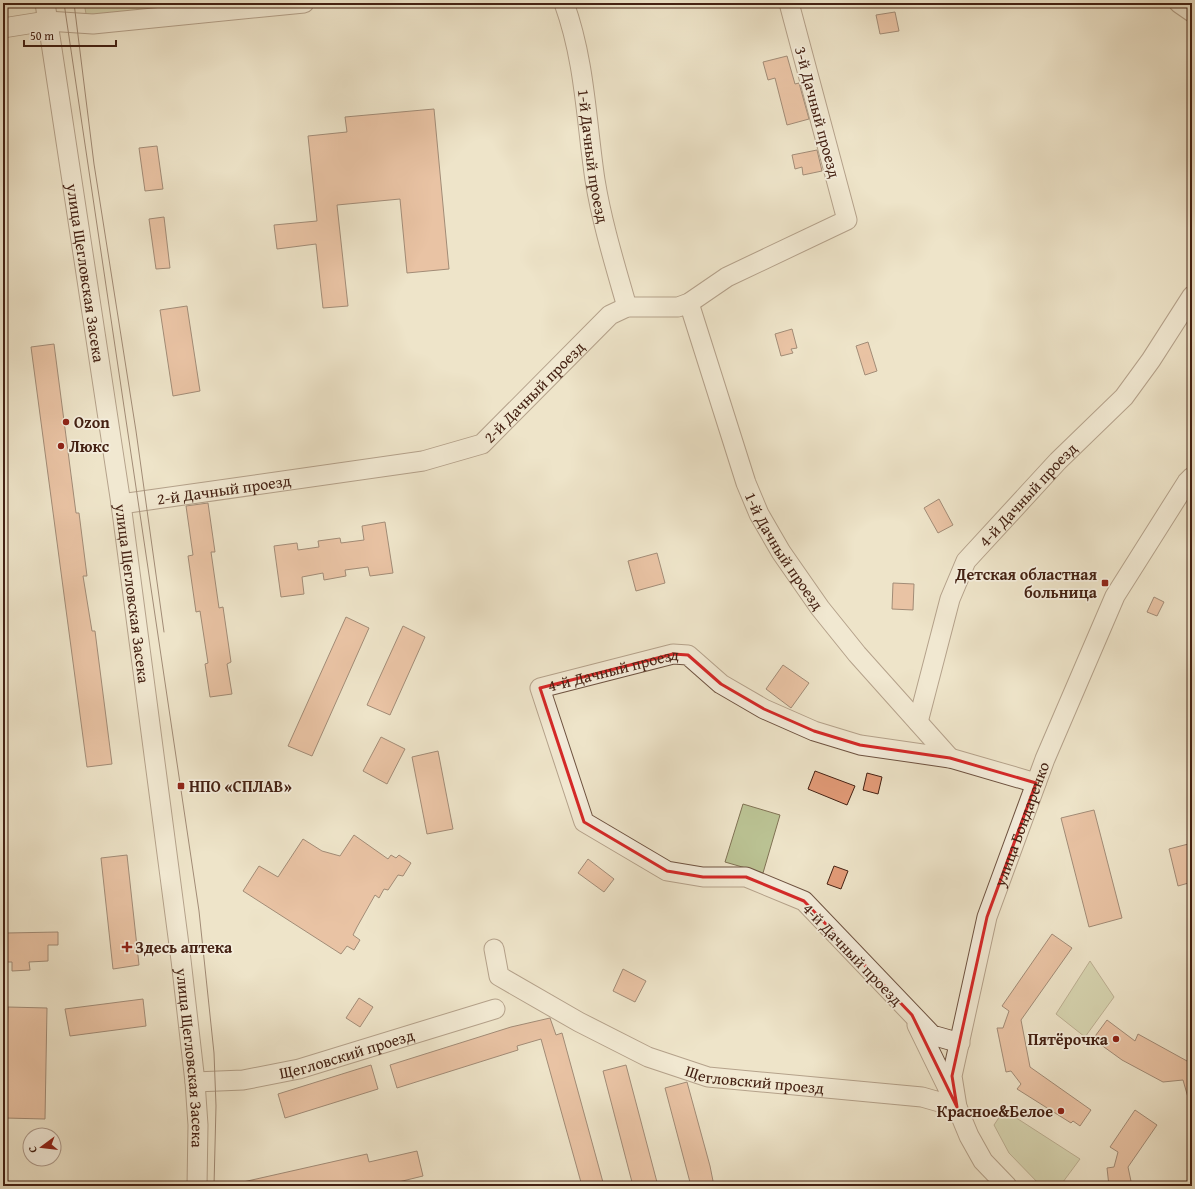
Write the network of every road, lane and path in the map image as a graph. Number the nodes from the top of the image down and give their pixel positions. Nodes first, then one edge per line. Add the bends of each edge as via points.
1 (304, 3) edge
2 (564, 3) edge
3 (789, 3) edge
4 (46, 12) edge
5 (3, 28) edge
6 (847, 220) joint
7 (1192, 296) edge
8 (689, 303) junction
9 (627, 307) junction
10 (1192, 477) edge
11 (121, 504) junction
12 (918, 722) junction
13 (950, 758) junction
14 (1036, 783) junction
15 (494, 950) dead end
16 (495, 1009) dead end
17 (912, 1015) junction
18 (960, 1043) junction
19 (195, 1082) junction
20 (957, 1107) junction
21 (197, 1186) edge
22 (1007, 1186) edge

1 - 4 street via 93,24
2 - 9 street, 1-й Дачный проезд via 581,64 595,180
3 - 6 street, 3-й Дачный проезд
4 - 5 street
4 - 11 street, улица Щегловская Засека
6 - 8 street, 2-й Дачный проезд via 727,276
7 - 12 street, 4-й Дачный проезд via 1124,397 1058,461 966,561 950,599
8 - 9 street, 2-й Дачный проезд via 678,307
8 - 12 street, 1-й Дачный проезд via 746,484 759,514 781,552 820,608
9 - 11 street, 2-й Дачный проезд via 610,315 482,444 423,461
10 - 14 street, улица Бондаренко via 1115,596
11 - 19 street, улица Щегловская Засека
12 - 13 street, 1-й Дачный проезд
13 - 14 street, 4-й Дачный проезд
13 - 17 street, 4-й Дачный проезд via 860,745 814,731 764,709 720,684 688,655 673,654 540,688 584,822 667,871 703,877 746,877 804,901
14 - 18 street, улица Бондаренко via 987,917
15 - 20 street, Щегловский проезд via 499,976 579,1022 655,1060 708,1077 922,1096
16 - 19 street, Щегловский проезд via 299,1069 243,1080
17 - 18 street, 4-й Дачный проезд via 932,1035
17 - 20 street
18 - 20 street, улица Бондаренко via 952,1076
19 - 21 street, улица Щегловская Засека via 198,1125
20 - 22 street, улица Бондаренко via 969,1136 984,1161

